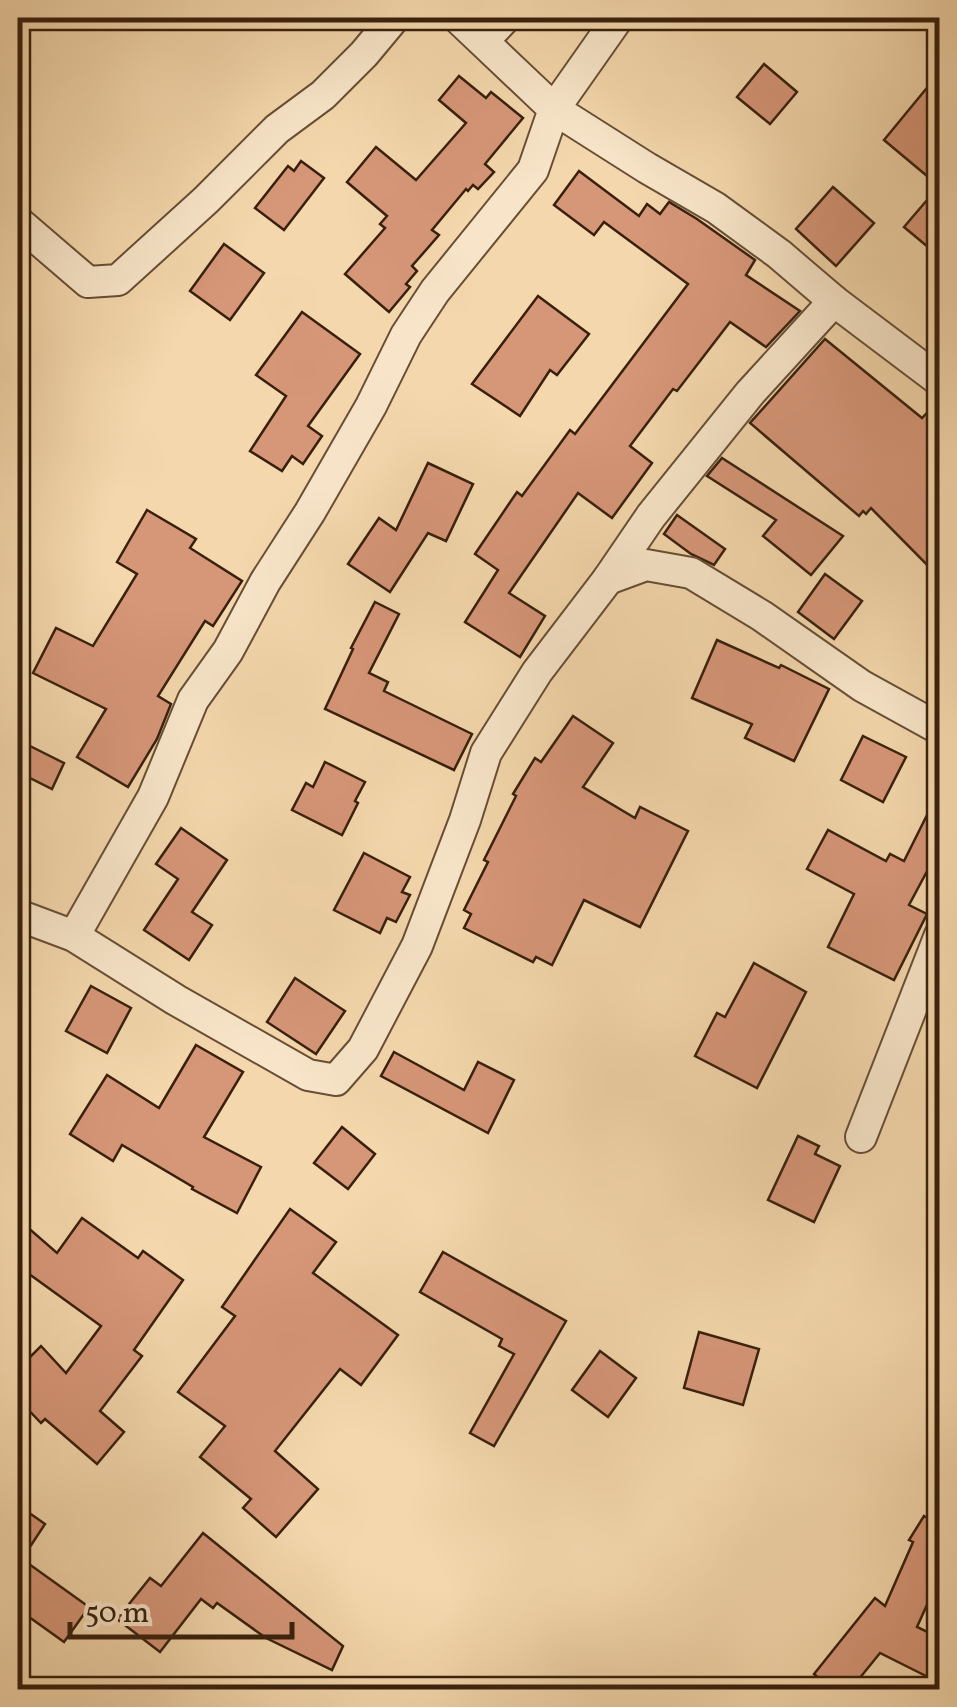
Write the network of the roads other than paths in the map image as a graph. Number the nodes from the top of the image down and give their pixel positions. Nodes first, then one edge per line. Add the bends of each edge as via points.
1 (394, 18) edge
2 (458, 18) edge
3 (505, 18) edge
4 (618, 18) edge
5 (484, 40) junction
6 (554, 109) junction
7 (18, 222) edge
8 (834, 301) junction
9 (940, 381) edge
10 (608, 579) junction
11 (940, 729) edge
12 (18, 915) edge
13 (940, 935) edge
14 (74, 936) junction
15 (862, 1137) dead end

1 - 7 street via 324,94 277,129 118,280 88,282
2 - 5 street
3 - 5 street
4 - 6 street
5 - 6 street
6 - 8 street via 716,208
6 - 14 street via 533,170 406,335 310,512 193,700 153,797
8 - 9 street
8 - 10 street via 750,393
10 - 11 street via 646,564 691,573
10 - 14 street via 486,753 418,946 364,1050 336,1080 308,1075
12 - 14 street
13 - 15 street

